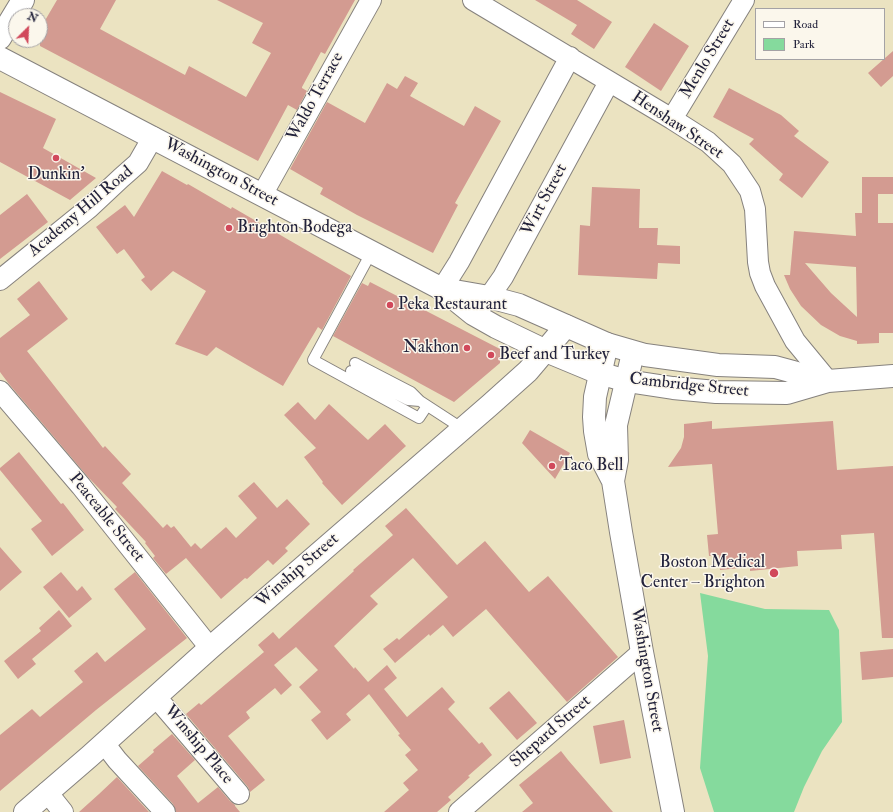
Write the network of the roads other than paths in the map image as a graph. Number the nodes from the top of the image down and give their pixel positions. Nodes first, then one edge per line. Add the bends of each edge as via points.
1 (23, 0) edge
2 (371, 0) edge
3 (472, 0) edge
4 (744, 0) edge
5 (494, 5) edge
6 (0, 38) edge
7 (570, 57) junction
8 (0, 58) edge
9 (610, 82) junction
10 (672, 119) junction
11 (153, 137) junction
12 (262, 195) junction
13 (371, 253) junction
14 (0, 280) edge
15 (442, 289) junction
16 (489, 297) junction
17 (473, 314) junction
18 (566, 326) junction
19 (607, 344) junction
20 (546, 351) junction
21 (633, 352) junction
22 (353, 367) dead end
23 (600, 373) junction
24 (893, 376) edge
25 (627, 381) junction
26 (828, 381) junction
27 (0, 391) edge
28 (423, 404) junction
29 (463, 429) junction
30 (613, 480) junction
31 (210, 648) junction
32 (642, 652) junction
33 (156, 697) junction
34 (104, 743) junction
35 (47, 792) junction
36 (239, 794) dead end
37 (24, 812) edge
38 (63, 812) edge
39 (165, 812) edge
40 (459, 812) edge
41 (673, 812) edge

1 - 6 main road
2 - 12 street, Waldo Terrace
3 - 5 street, Henshaw Street
4 - 10 street, Menlo Street
5 - 7 street, Henshaw Street
7 - 9 street, Henshaw Street
7 - 15 street
8 - 11 main road, Washington Street
9 - 10 street, Henshaw Street
9 - 16 street, Wirt Street via 503,277
10 - 26 street, Henshaw Street via 708,142 732,164 750,191 755,208 759,267 765,286 795,341
11 - 12 main road, Washington Street
11 - 14 street, Academy Hill Road via 138,163
12 - 13 main road, Washington Street
13 - 15 main road, Washington Street
13 - 28 lane via 313,360 419,418
15 - 16 main road, Cambridge Street
15 - 17 main road, Cambridge Street
16 - 17 street, Wirt Street
16 - 18 main road, Cambridge Street via 519,305
17 - 20 main road, Cambridge Street
18 - 19 main road, Cambridge Street
18 - 20 main road, Winship Street
19 - 21 main road, Cambridge Street
19 - 23 main road, Washington Street
20 - 23 main road, Cambridge Street
20 - 29 main road, Winship Street via 528,371
21 - 25 main road, Washington Street
21 - 26 main road, Cambridge Street via 718,365 775,367
22 - 28 lane via 411,392
23 - 25 main road, Cambridge Street
23 - 30 main road, Washington Street via 595,397 595,431 599,454
24 - 26 main road, Cambridge Street
25 - 26 main road, Cambridge Street via 716,392 787,393
25 - 30 main road, Washington Street via 616,425 617,460
27 - 31 street, Peaceable Street via 81,486
28 - 29 lane
29 - 31 main road, Winship Street
30 - 32 main road, Washington Street
31 - 33 main road, Winship Street
32 - 40 street, Shepard Street
32 - 41 main road, Washington Street
33 - 34 main road, Winship Street
33 - 36 street, Winship Place
34 - 35 main road, Winship Street
34 - 39 street
35 - 37 main road, Winship Street
35 - 38 street

